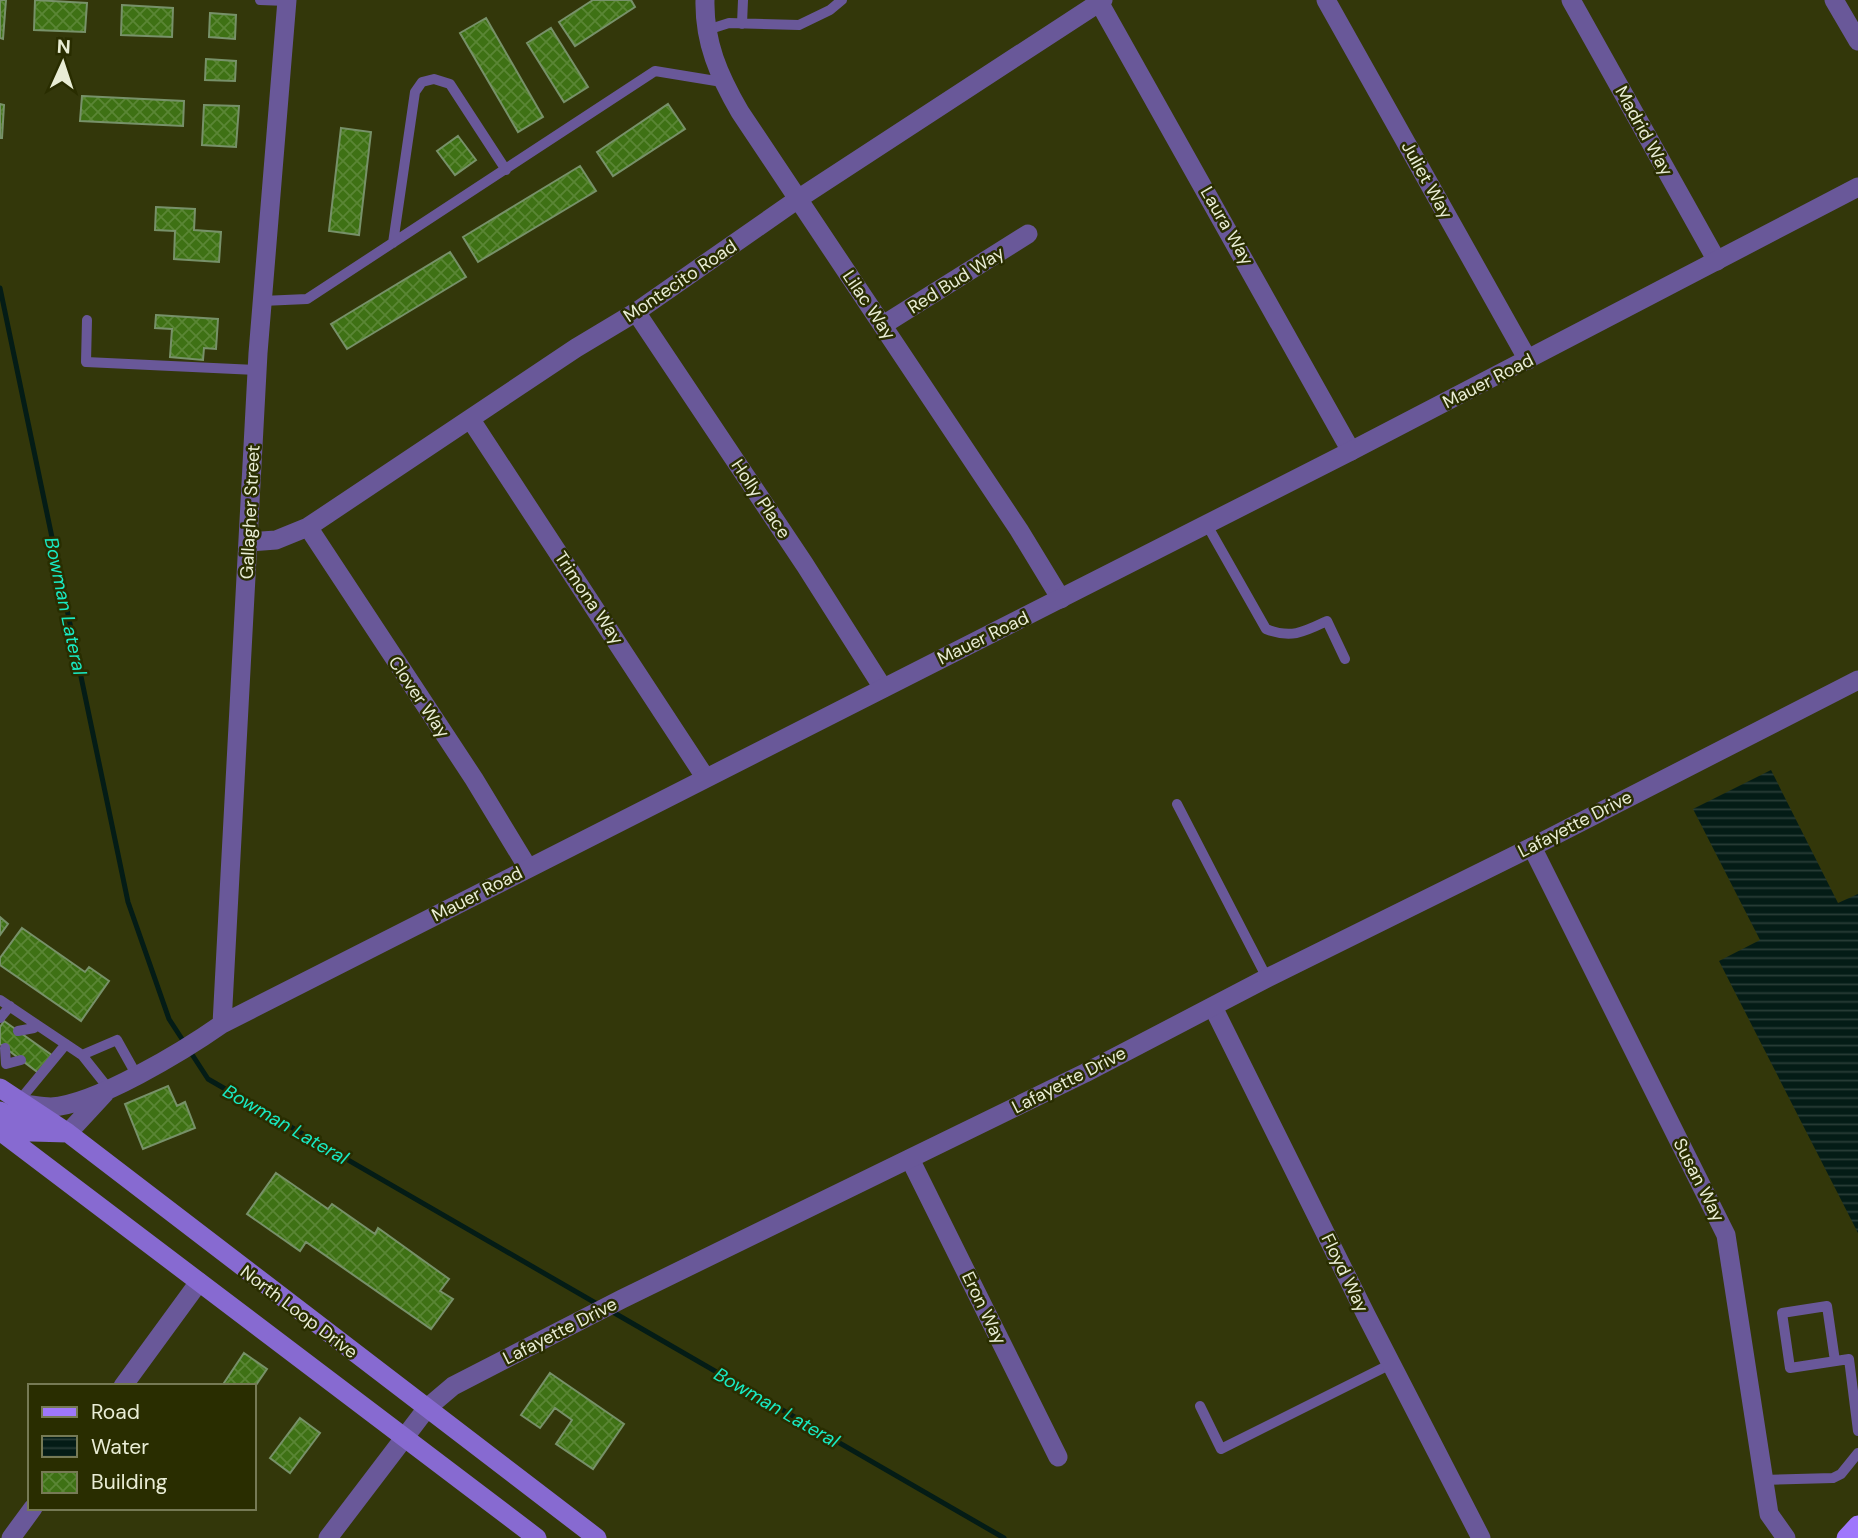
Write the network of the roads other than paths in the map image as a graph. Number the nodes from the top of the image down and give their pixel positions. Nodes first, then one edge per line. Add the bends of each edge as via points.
1 (260, 0) edge
2 (705, 0) edge
3 (743, 0) edge
4 (842, 0) edge
5 (1326, 0) edge
6 (1572, 0) edge
7 (1834, 0) edge
8 (287, 1) edge
9 (1101, 1) edge
10 (742, 24) junction
11 (707, 30) junction
12 (1858, 41) edge
13 (722, 82) junction
14 (506, 170) junction
15 (1858, 187) edge
16 (798, 199) junction
17 (1028, 234) dead end
18 (393, 243) junction
19 (1717, 261) junction
20 (262, 301) junction
21 (636, 312) junction
22 (87, 320) dead end
23 (883, 325) junction
24 (1528, 360) junction
25 (257, 370) junction
26 (471, 420) junction
27 (1351, 451) junction
28 (1207, 525) junction
29 (308, 527) junction
30 (249, 542) junction
31 (1061, 599) junction
32 (1345, 659) dead end
33 (1858, 680) edge
34 (883, 688) junction
35 (705, 777) junction
36 (1177, 804) dead end
37 (1532, 847) junction
38 (528, 868) junction
39 (1267, 978) junction
40 (5, 1003) edge
41 (1213, 1007) junction
42 (0, 1018) edge
43 (222, 1024) junction
44 (35, 1026) junction
45 (18, 1031) dead end
46 (34, 1042) dead end
47 (66, 1045) junction
48 (5, 1048) dead end
49 (82, 1055) junction
50 (21, 1060) dead end
51 (3, 1068) edge
52 (136, 1074) junction
53 (0, 1088) edge
54 (108, 1089) junction
55 (22, 1103) junction
56 (0, 1111) edge
57 (0, 1132) edge
58 (68, 1133) junction
59 (910, 1158) junction
60 (199, 1282) junction
61 (1854, 1359) edge
62 (1835, 1361) junction
63 (1391, 1364) junction
64 (124, 1384) edge
65 (1200, 1406) dead end
66 (427, 1408) junction
67 (1858, 1428) edge
68 (406, 1436) junction
69 (1858, 1453) edge
70 (1058, 1457) dead end
71 (1763, 1480) junction
72 (32, 1510) edge
73 (1858, 1525) edge
74 (11, 1538) edge
75 (328, 1538) edge
76 (537, 1538) edge
77 (597, 1538) edge
78 (1481, 1538) edge
79 (1786, 1538) edge
80 (1846, 1538) edge

1 - 8 lane
2 - 11 street, Lilac Way
3 - 10 lane
4 - 10 lane via 799,25
5 - 24 street, Juliet Way
6 - 19 street, Madrid Way
7 - 12 street
8 - 20 street, Gallagher Street
9 - 16 street, Montecito Road
9 - 27 street, Laura Way
10 - 11 lane
11 - 13 street, Lilac Way
13 - 14 lane via 655,71
13 - 16 street, Lilac Way
14 - 18 lane
14 - 18 lane via 450,84 434,79 422,82 415,92
15 - 19 street, Mauer Road
16 - 21 street, Montecito Road
16 - 23 street, Lilac Way
17 - 23 street, Red Bud Way
18 - 20 lane via 307,299
19 - 24 street, Mauer Road
20 - 25 street, Gallagher Street
21 - 26 street, Montecito Road
21 - 34 street, Holly Place
22 - 25 lane via 86,362
23 - 31 street, Lilac Way
24 - 27 street, Mauer Road
25 - 30 street, Gallagher Street
26 - 29 street, Montecito Road
26 - 35 street, Trimona Way
27 - 28 street, Mauer Road
28 - 31 street, Mauer Road
28 - 32 lane via 1266,629 1296,636 1327,621
29 - 30 street, Montecito Road via 276,540
29 - 38 street, Clover Way
30 - 43 street, Gallagher Street
31 - 34 street, Mauer Road
33 - 37 street, Lafayette Drive
34 - 35 street, Mauer Road
35 - 38 street, Mauer Road
36 - 39 lane
37 - 39 street, Lafayette Drive
37 - 71 street, Susan Way via 1726,1235
38 - 43 street, Mauer Road
39 - 41 street, Lafayette Drive
40 - 42 lane
40 - 44 lane
41 - 59 street, Lafayette Drive
41 - 63 street, Floyd Way
43 - 52 street, Mauer Road
44 - 45 lane
44 - 46 lane
44 - 47 lane
47 - 49 lane
47 - 55 lane
48 - 51 lane
49 - 52 lane via 117,1040
49 - 54 lane
50 - 51 lane
52 - 54 street, Mauer Road
53 - 55 main road, North Loop Drive
54 - 55 street, Mauer Road via 52,1107
54 - 58 street, Mauer Road
55 - 58 main road, North Loop Drive
56 - 58 main road via 32,1132
57 - 60 main road, North Loop Drive
58 - 66 main road, North Loop Drive
59 - 66 street, Lafayette Drive via 582,1319 453,1386
59 - 70 street, Eron Way
60 - 64 street
60 - 68 main road, North Loop Drive
61 - 62 lane
61 - 67 lane
62 - 62 lane via 1790,1368 1782,1313 1827,1306
63 - 65 lane via 1221,1449
63 - 78 street, Floyd Way
66 - 68 street, Lafayette Drive
66 - 77 main road, North Loop Drive
68 - 75 street, Lafayette Drive
68 - 76 main road, North Loop Drive
69 - 71 lane via 1841,1475 1833,1478
71 - 79 street, Susan Way via 1769,1514
72 - 74 street
73 - 80 main road

